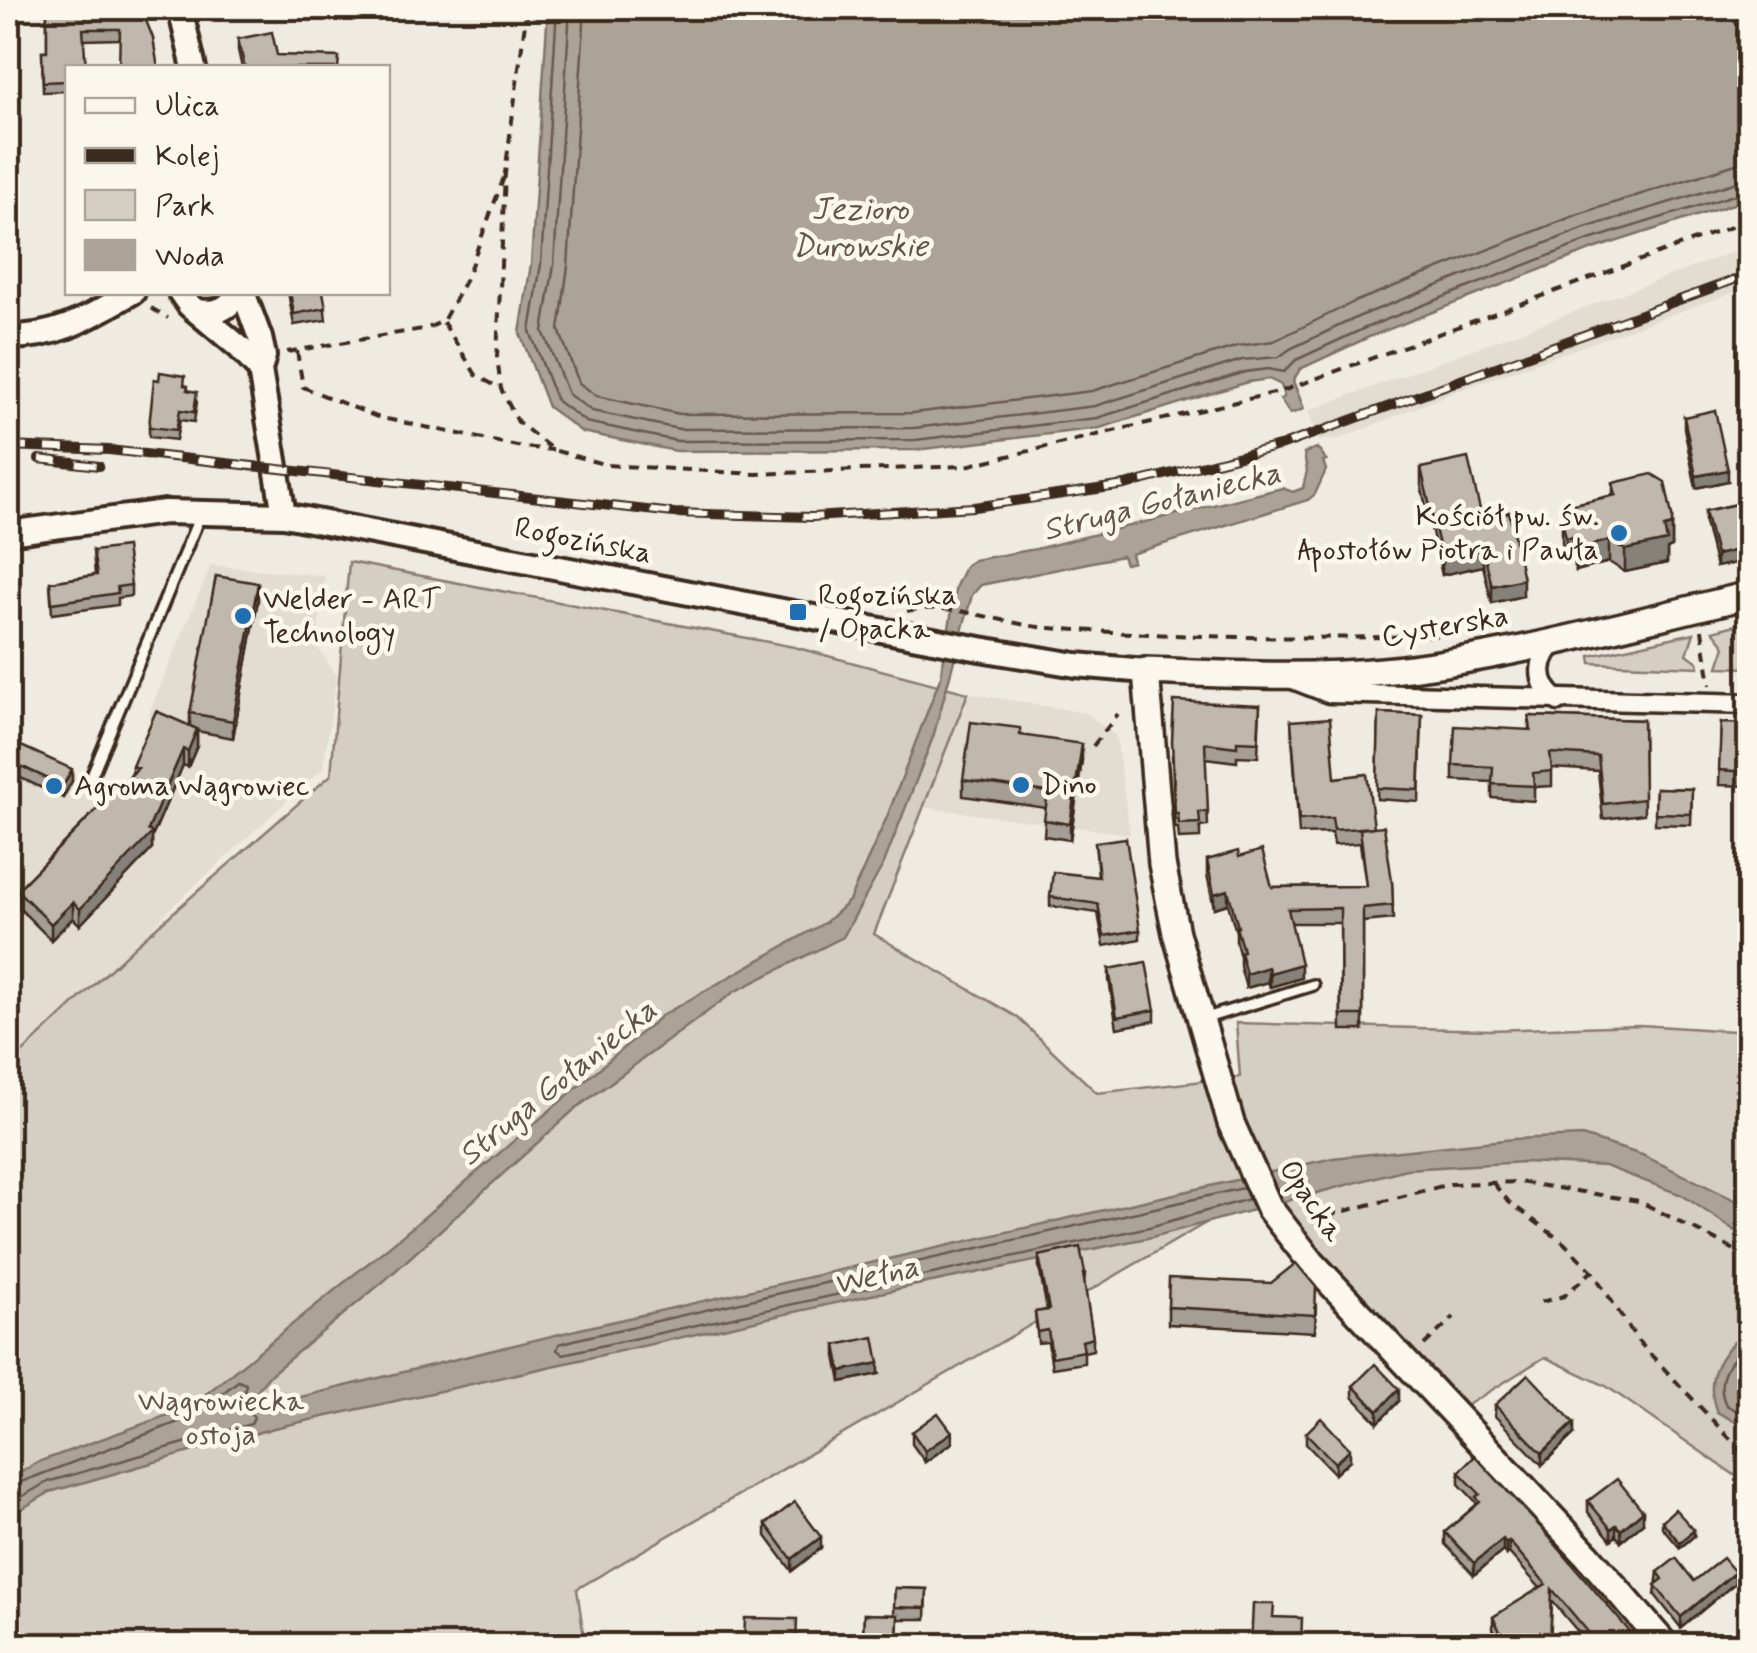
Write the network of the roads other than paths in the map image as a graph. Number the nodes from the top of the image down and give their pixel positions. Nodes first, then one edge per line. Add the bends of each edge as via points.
1 (180, 8) edge
2 (193, 65) edge
3 (238, 295) edge
4 (242, 295) edge
5 (166, 298) edge
6 (8, 337) edge
7 (268, 363) junction
8 (202, 511) junction
9 (284, 514) junction
10 (8, 533) edge
11 (1750, 595) edge
12 (1558, 639) junction
13 (1146, 671) junction
14 (1282, 675) junction
15 (1558, 701) junction
16 (1750, 704) edge
17 (89, 782) dead end
18 (1314, 985) dead end
19 (1200, 1020) junction
20 (1666, 1646) edge

1 - 2 street
3 - 5 street via 220,311
4 - 7 street
5 - 6 street via 70,328
5 - 7 street
7 - 9 street
8 - 9 street, Rogozińska
8 - 10 street, Rogozińska
8 - 17 lane
9 - 13 street, Rogozińska via 980,649
11 - 12 main road, Cysterska
12 - 14 main road, Cysterska via 1434,665
12 - 15 street via 1540,671
13 - 14 main road, Cysterska
13 - 19 main road, Opacka via 1162,864
14 - 15 street via 1328,693
15 - 16 street
18 - 19 lane
19 - 20 main road, Opacka via 1231,1123 1282,1228

